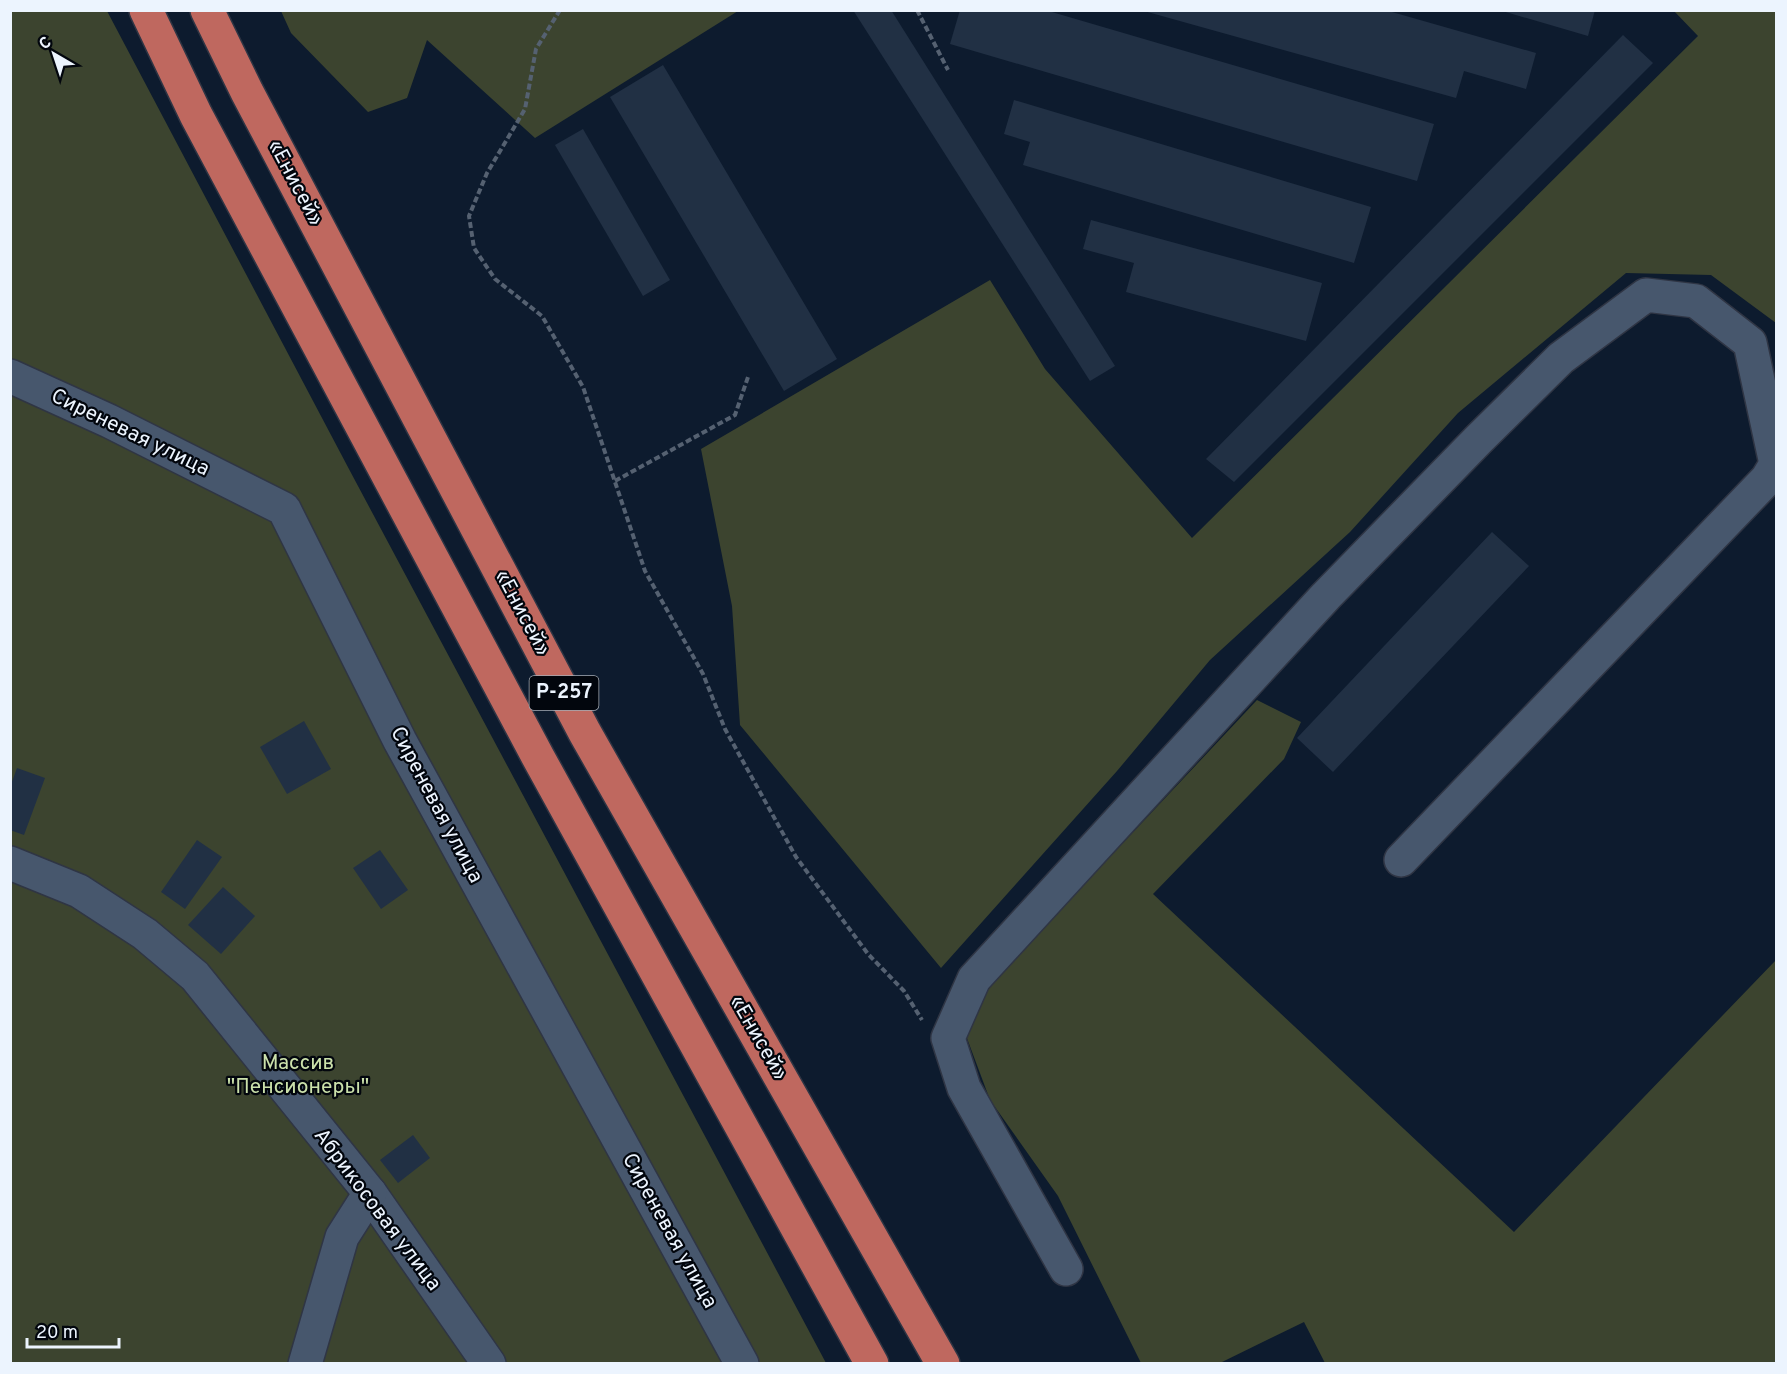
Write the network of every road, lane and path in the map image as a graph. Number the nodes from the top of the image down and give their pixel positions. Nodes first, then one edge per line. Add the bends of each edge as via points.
1 (146, 10) edge
2 (207, 10) edge
3 (560, 10) edge
4 (917, 10) edge
5 (948, 70) dead end
6 (10, 376) edge
7 (748, 377) dead end
8 (1773, 439) edge
9 (615, 480) junction
10 (1401, 860) dead end
11 (10, 863) edge
12 (928, 1030) dead end
13 (370, 1193) junction
14 (1066, 1269) dead end
15 (305, 1364) edge
16 (489, 1364) edge
17 (742, 1364) edge
18 (872, 1364) edge
19 (943, 1364) edge

1 - 18 highway, Р-257 via 196,115 538,757
2 - 19 highway, «Енисей» / Р-257 via 585,733
3 - 9 path via 536,50 525,109 487,173 469,216 474,248 495,279 542,316 583,387
4 - 5 path
6 - 17 street, Сиреневая улица via 284,509 400,741
7 - 9 path via 735,415
8 - 10 street via 1776,464 1767,479
8 - 14 street via 1750,343 1696,301 1646,295 1561,358 1479,439 1326,596 974,979 948,1038 963,1088
9 - 12 path via 645,571 703,674 725,729 796,857 868,954 904,991
11 - 13 street, Абрикосовая улица via 79,891 145,934 195,976
13 - 15 street via 342,1237
13 - 16 street, Абрикосовая улица

